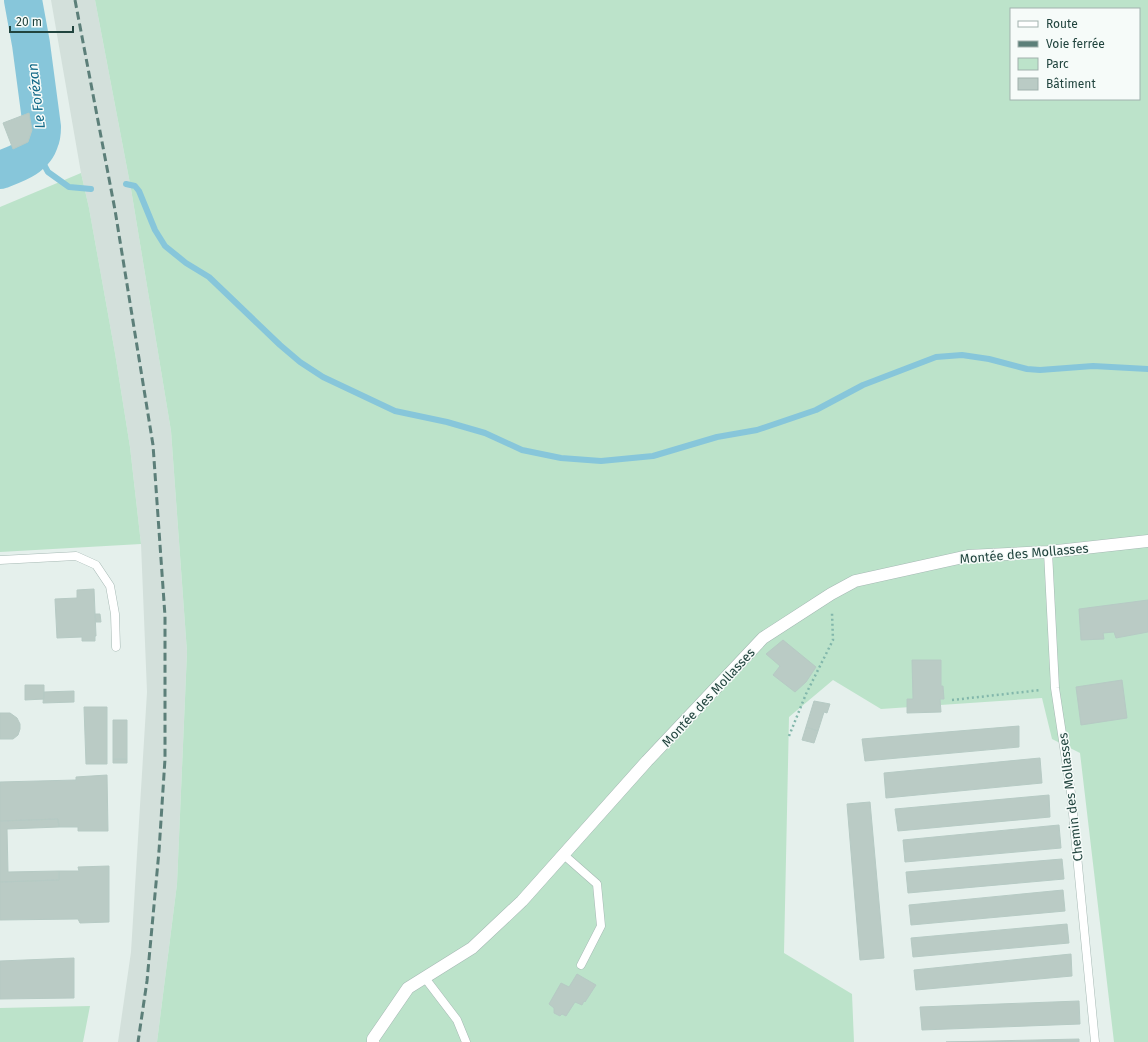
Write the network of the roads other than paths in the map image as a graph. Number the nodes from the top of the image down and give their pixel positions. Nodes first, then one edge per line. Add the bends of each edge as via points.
1 (1148, 541) edge
2 (1048, 552) junction
3 (0, 560) edge
4 (116, 647) dead end
5 (564, 855) junction
6 (581, 965) dead end
7 (425, 978) junction
8 (373, 1042) edge
9 (466, 1042) edge
10 (1095, 1042) edge

1 - 2 street, Montée des Mollasses
2 - 5 street, Montée des Mollasses via 968,556 855,581 831,594 763,638 647,761
2 - 10 lane, Chemin des Mollasses via 1055,688 1071,793
3 - 4 lane via 76,556 96,565 110,586 115,614
5 - 6 lane via 597,884 601,926
5 - 7 street, Montée des Mollasses via 522,901 472,948
7 - 8 street, Montée des Mollasses via 408,988 373,1038
7 - 9 lane via 457,1020

